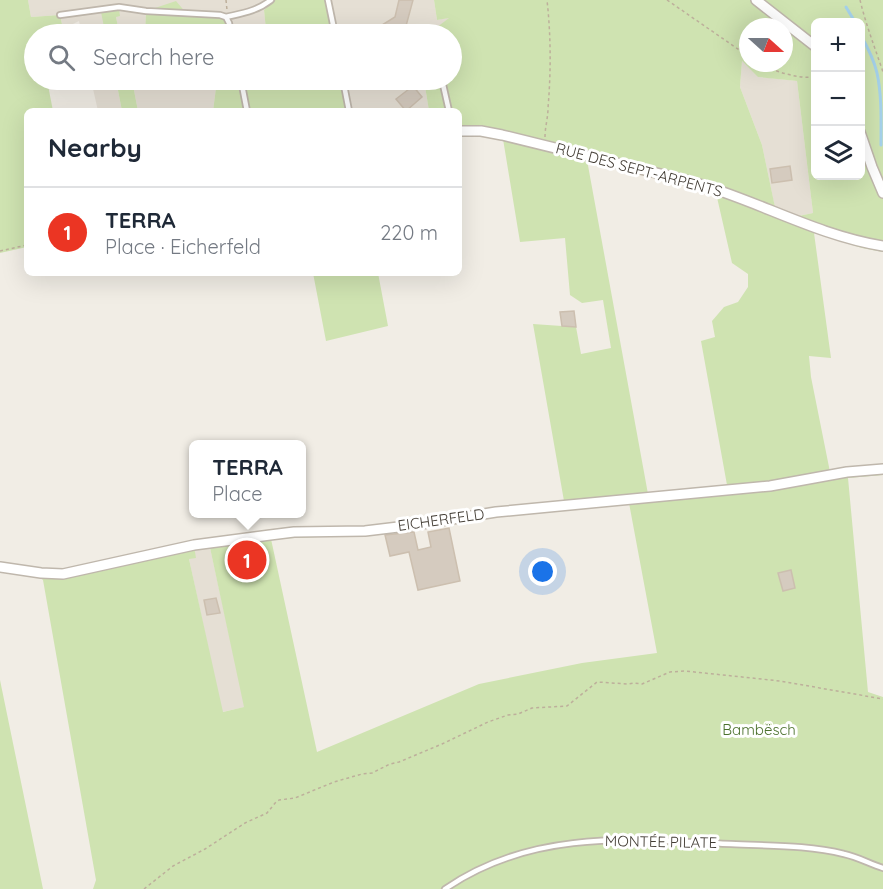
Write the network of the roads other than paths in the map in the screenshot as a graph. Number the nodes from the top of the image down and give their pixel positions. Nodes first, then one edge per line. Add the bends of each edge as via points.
1 (271, 0) edge
2 (328, 0) edge
3 (756, 0) edge
4 (60, 15) dead end
5 (226, 17) junction
6 (229, 24) edge
7 (332, 24) edge
8 (811, 43) edge
9 (243, 90) edge
10 (345, 90) edge
11 (444, 90) edge
12 (246, 108) edge
13 (348, 108) edge
14 (448, 108) edge
15 (462, 131) edge
16 (865, 145) edge
17 (883, 193) edge
18 (883, 246) edge
19 (883, 469) edge
20 (0, 567) edge
21 (883, 868) edge
22 (445, 889) edge

1 - 5 lane via 253,11
2 - 7 lane
3 - 8 street
4 - 5 lane via 119,7
5 - 6 lane
9 - 12 lane
10 - 13 lane
11 - 14 lane
15 - 18 street, RUE DES SEPT-ARPENTS via 502,135 715,188 813,227
16 - 17 street
19 - 20 street, EICHERFELD via 770,486 494,513 364,531 270,535 194,545 63,574
21 - 22 lane, MONTÉE PILATE via 846,854 812,849 637,839 547,846 483,866

